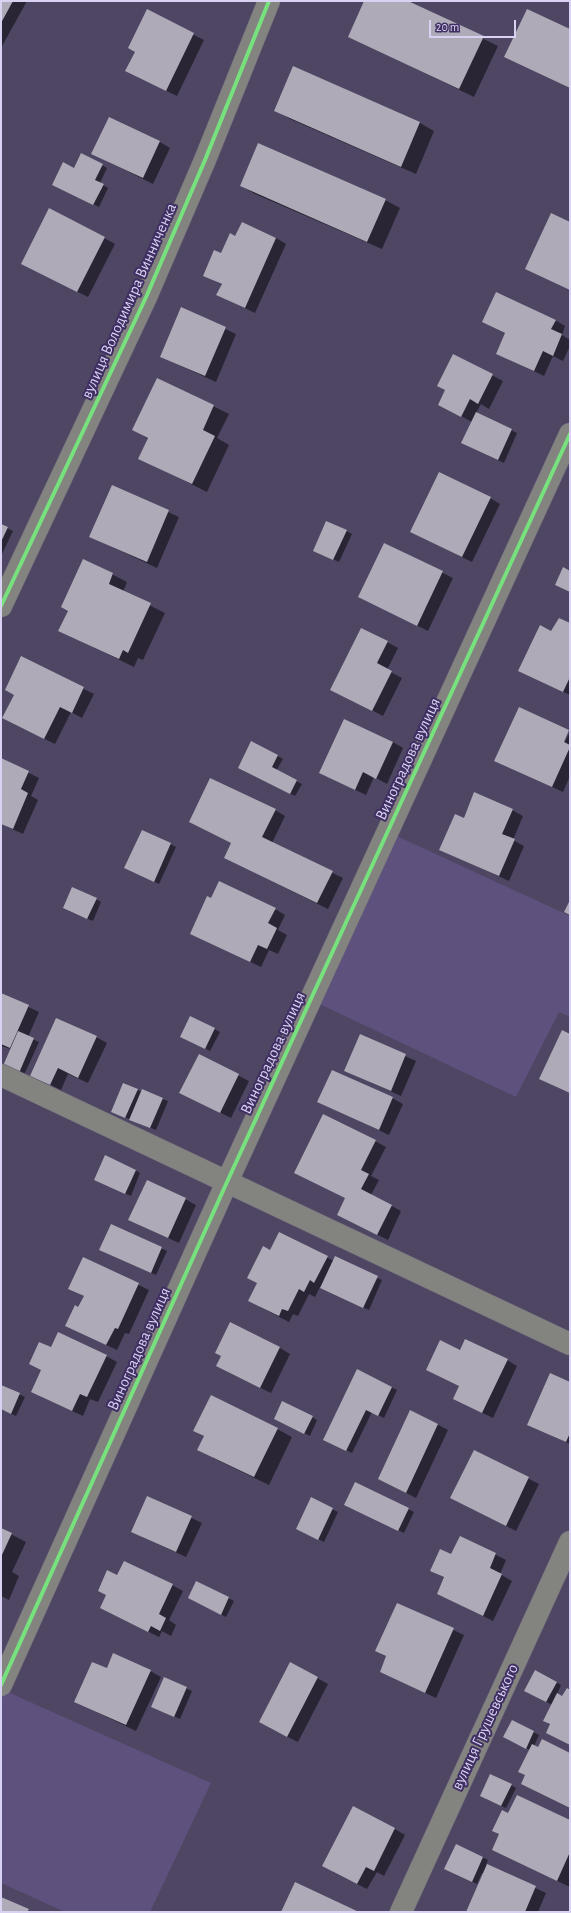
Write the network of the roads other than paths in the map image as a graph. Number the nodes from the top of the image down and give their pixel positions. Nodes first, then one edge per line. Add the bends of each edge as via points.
1 (269, 1) edge
2 (570, 434) edge
3 (1, 606) edge
4 (1, 1076) edge
5 (227, 1182) junction
6 (570, 1344) edge
7 (570, 1542) edge
8 (1, 1685) edge
9 (401, 1912) edge

1 - 3 street, вулиця Володимира Винниченка via 147,295
2 - 5 street, Виноградова вулиця
4 - 5 street
5 - 6 street
5 - 8 street, Виноградова вулиця
7 - 9 street, вулиця Грушевського

